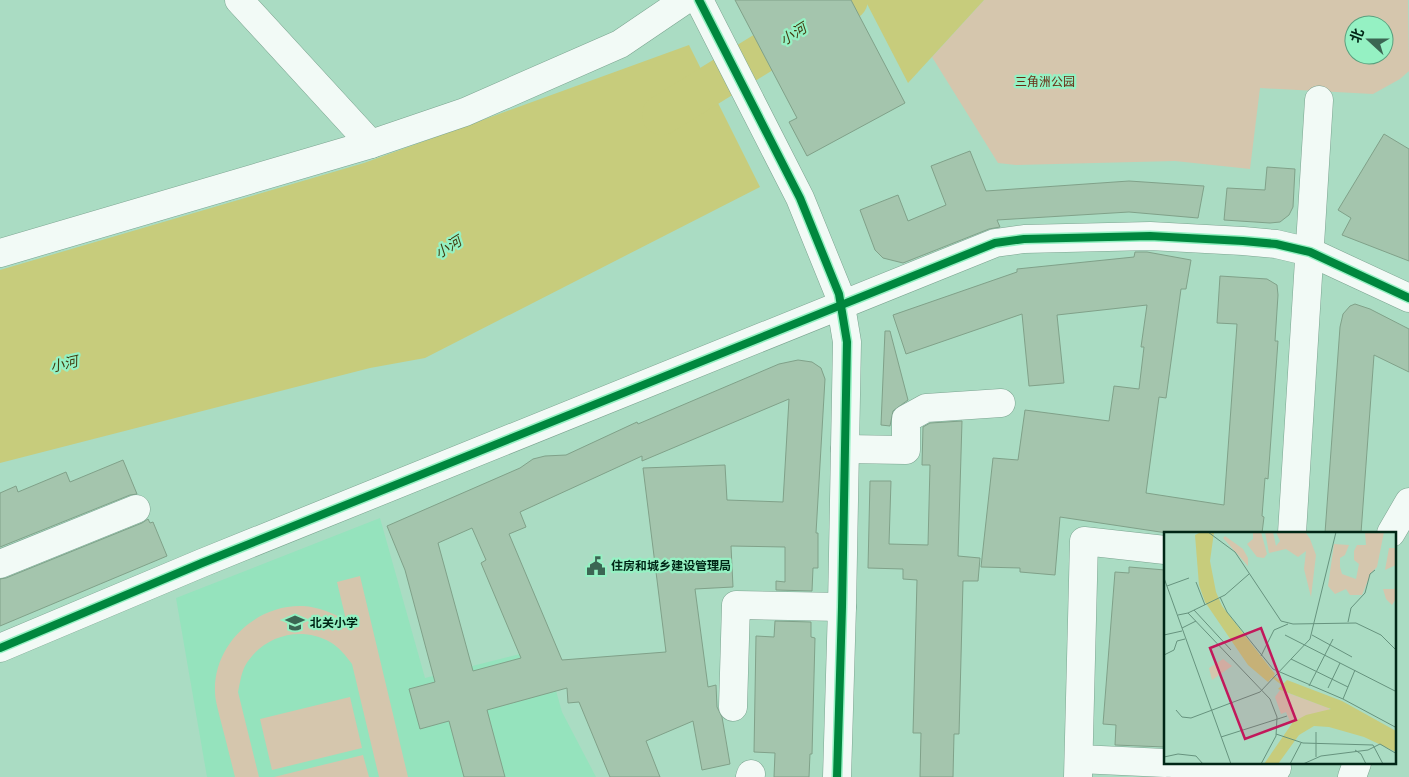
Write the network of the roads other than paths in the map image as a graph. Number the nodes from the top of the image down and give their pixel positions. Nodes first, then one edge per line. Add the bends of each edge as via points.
1 (238, 0) edge
2 (696, 2) edge
3 (1320, 100) dead end
4 (371, 144) junction
5 (1310, 252) junction
6 (0, 253) edge
7 (1409, 298) edge
8 (841, 306) junction
9 (1001, 403) dead end
10 (845, 449) junction
11 (1409, 502) edge
12 (136, 509) dead end
13 (1292, 532) edge
14 (1392, 532) edge
15 (1164, 550) edge
16 (0, 564) edge
17 (842, 607) junction
18 (0, 648) edge
19 (733, 707) dead end
20 (1164, 763) edge
21 (1190, 764) edge
22 (1356, 764) edge
23 (1078, 768) edge
24 (1277, 769) edge
25 (837, 777) edge
26 (1352, 777) edge

1 - 4 street
2 - 4 street via 620,44 465,112
2 - 8 street via 800,198
3 - 5 street
4 - 6 street
5 - 7 street
5 - 8 street via 1276,244 1150,236 1024,239 995,243
5 - 13 street
8 - 10 street via 847,342
8 - 18 street via 202,563
9 - 10 street via 926,408 906,419 906,450
10 - 17 street
11 - 14 street
12 - 16 street
15 - 23 street via 1084,541
17 - 19 street via 736,605
17 - 25 street
20 - 23 street
21 - 24 street
22 - 26 street

